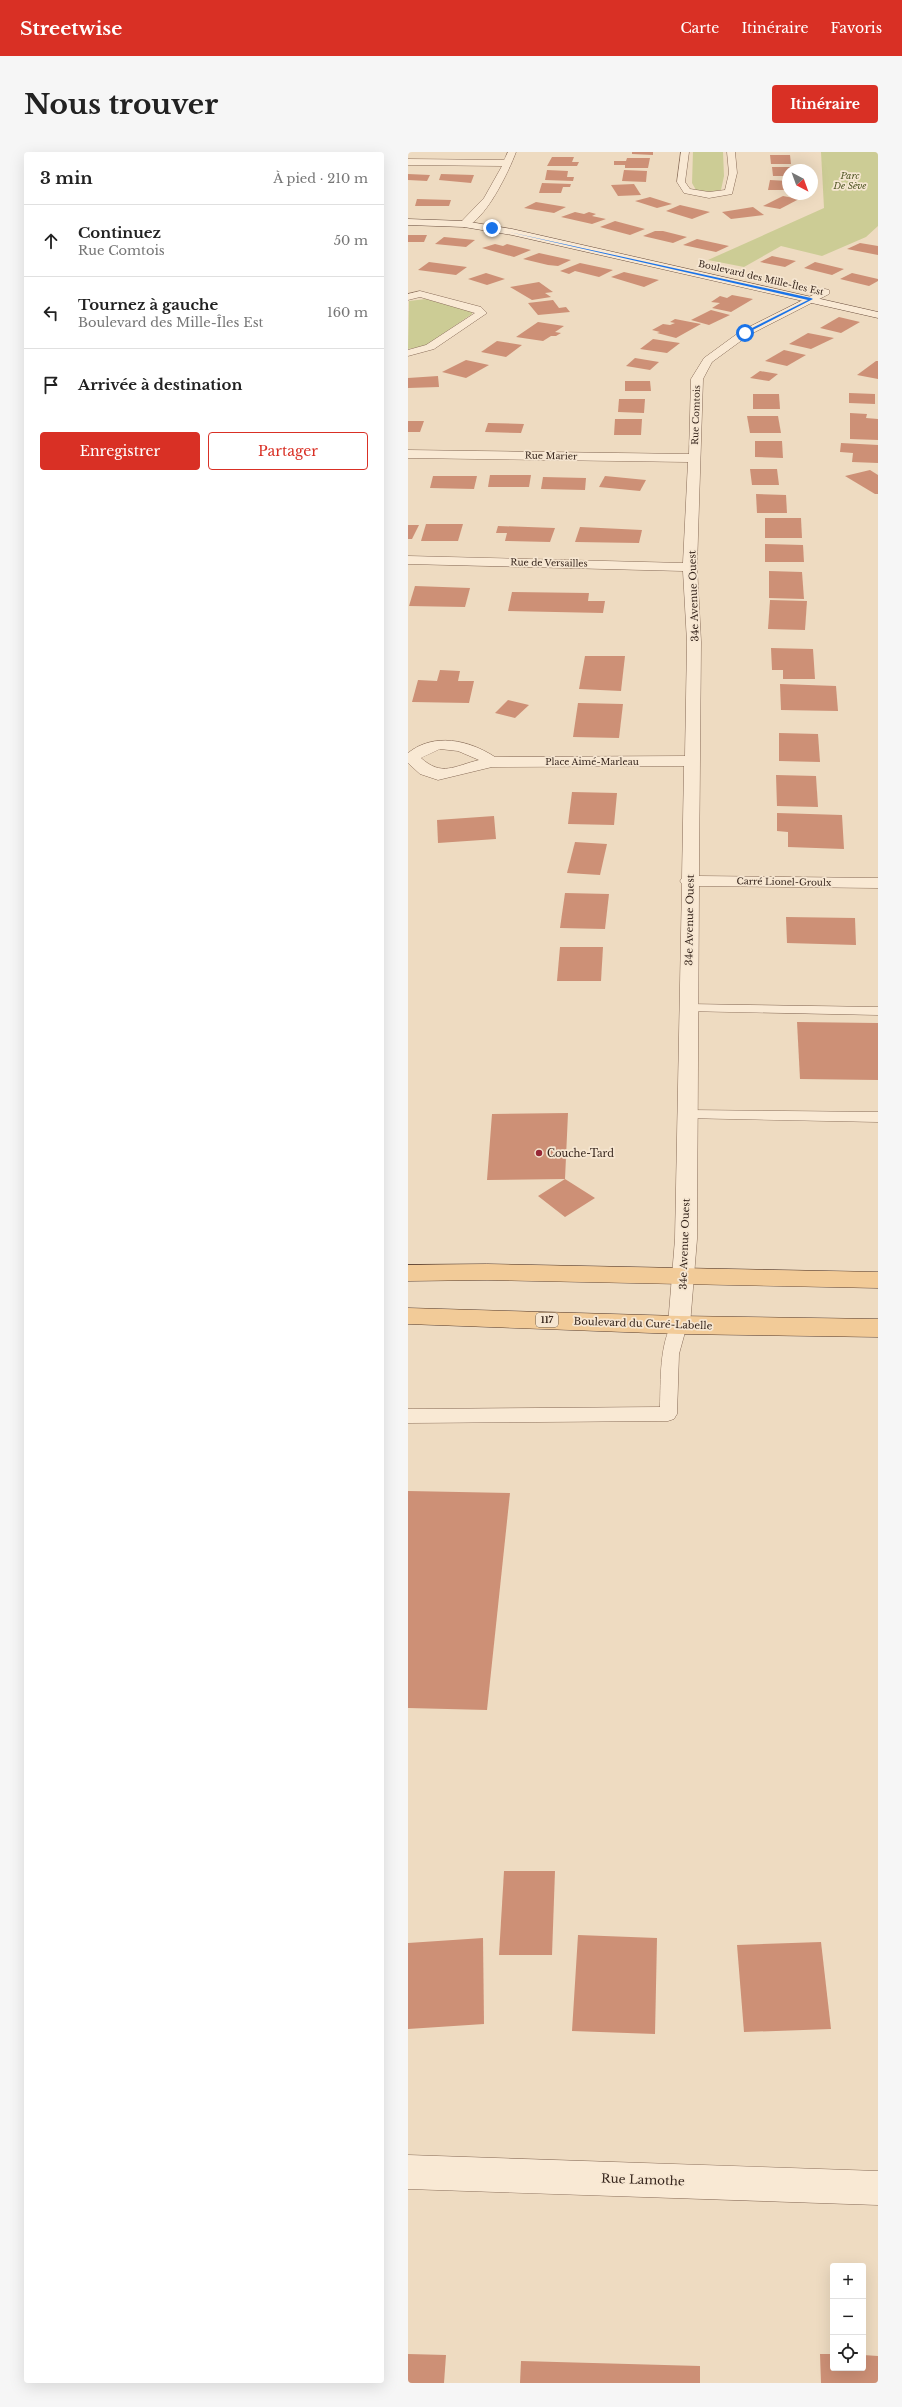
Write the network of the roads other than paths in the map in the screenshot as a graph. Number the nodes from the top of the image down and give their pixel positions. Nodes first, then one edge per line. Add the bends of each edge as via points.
1 (512, 152) edge
2 (685, 152) edge
3 (732, 152) edge
4 (408, 162) edge
5 (507, 163) junction
6 (408, 216) edge
7 (468, 221) junction
8 (408, 222) edge
9 (825, 292) junction
10 (836, 295) dead end
11 (408, 297) edge
12 (811, 299) junction
13 (878, 315) edge
14 (408, 353) edge
15 (408, 454) edge
16 (694, 458) junction
17 (693, 513) joint
18 (408, 560) edge
19 (690, 567) junction
20 (492, 762) dead end
21 (692, 762) junction
22 (689, 881) junction
23 (878, 883) edge
24 (688, 1008) junction
25 (878, 1011) edge
26 (687, 1115) junction
27 (878, 1117) edge
28 (408, 1273) edge
29 (684, 1276) junction
30 (878, 1280) edge
31 (408, 1316) edge
32 (679, 1325) junction
33 (878, 1328) edge
34 (408, 1416) edge
35 (408, 2172) edge
36 (878, 2188) edge

1 - 5 street
2 - 3 street via 681,182 687,191 708,195 729,192 733,173
4 - 5 street
5 - 7 street via 489,199
6 - 7 street, Boulevard des Mille-Îles Est
7 - 8 street, Boulevard des Mille-Îles Est
7 - 9 street, Boulevard des Mille-Îles Est via 541,229
7 - 12 street, Boulevard des Mille-Îles Est
9 - 10 street, Boulevard des Mille-Îles Est
9 - 12 street, Rue Comtois
11 - 14 street via 420,294 477,308 482,313 430,347
12 - 13 street, Boulevard des Mille-Îles Est
12 - 16 street, Rue Comtois via 745,333 708,360 697,379
15 - 16 street, Rue Marier
16 - 17 street, Rue Comtois
17 - 19 street, 34e Avenue Ouest
18 - 19 street, Rue de Versailles
19 - 21 street, 34e Avenue Ouest via 694,642
20 - 21 street, Place Aimé-Marleau
21 - 22 street, 34e Avenue Ouest
22 - 23 street, Carré Lionel-Groulx
22 - 24 street, 34e Avenue Ouest
24 - 25 lane
24 - 26 street, 34e Avenue Ouest
26 - 27 lane
26 - 29 street, 34e Avenue Ouest
28 - 29 main road
29 - 30 main road
29 - 32 street, 34e Avenue Ouest
31 - 32 main road, Boulevard du Curé-Labelle / 117
32 - 33 main road, Boulevard du Curé-Labelle / 117
32 - 34 lane via 671,1354 668,1414
35 - 36 street, Rue Lamothe

